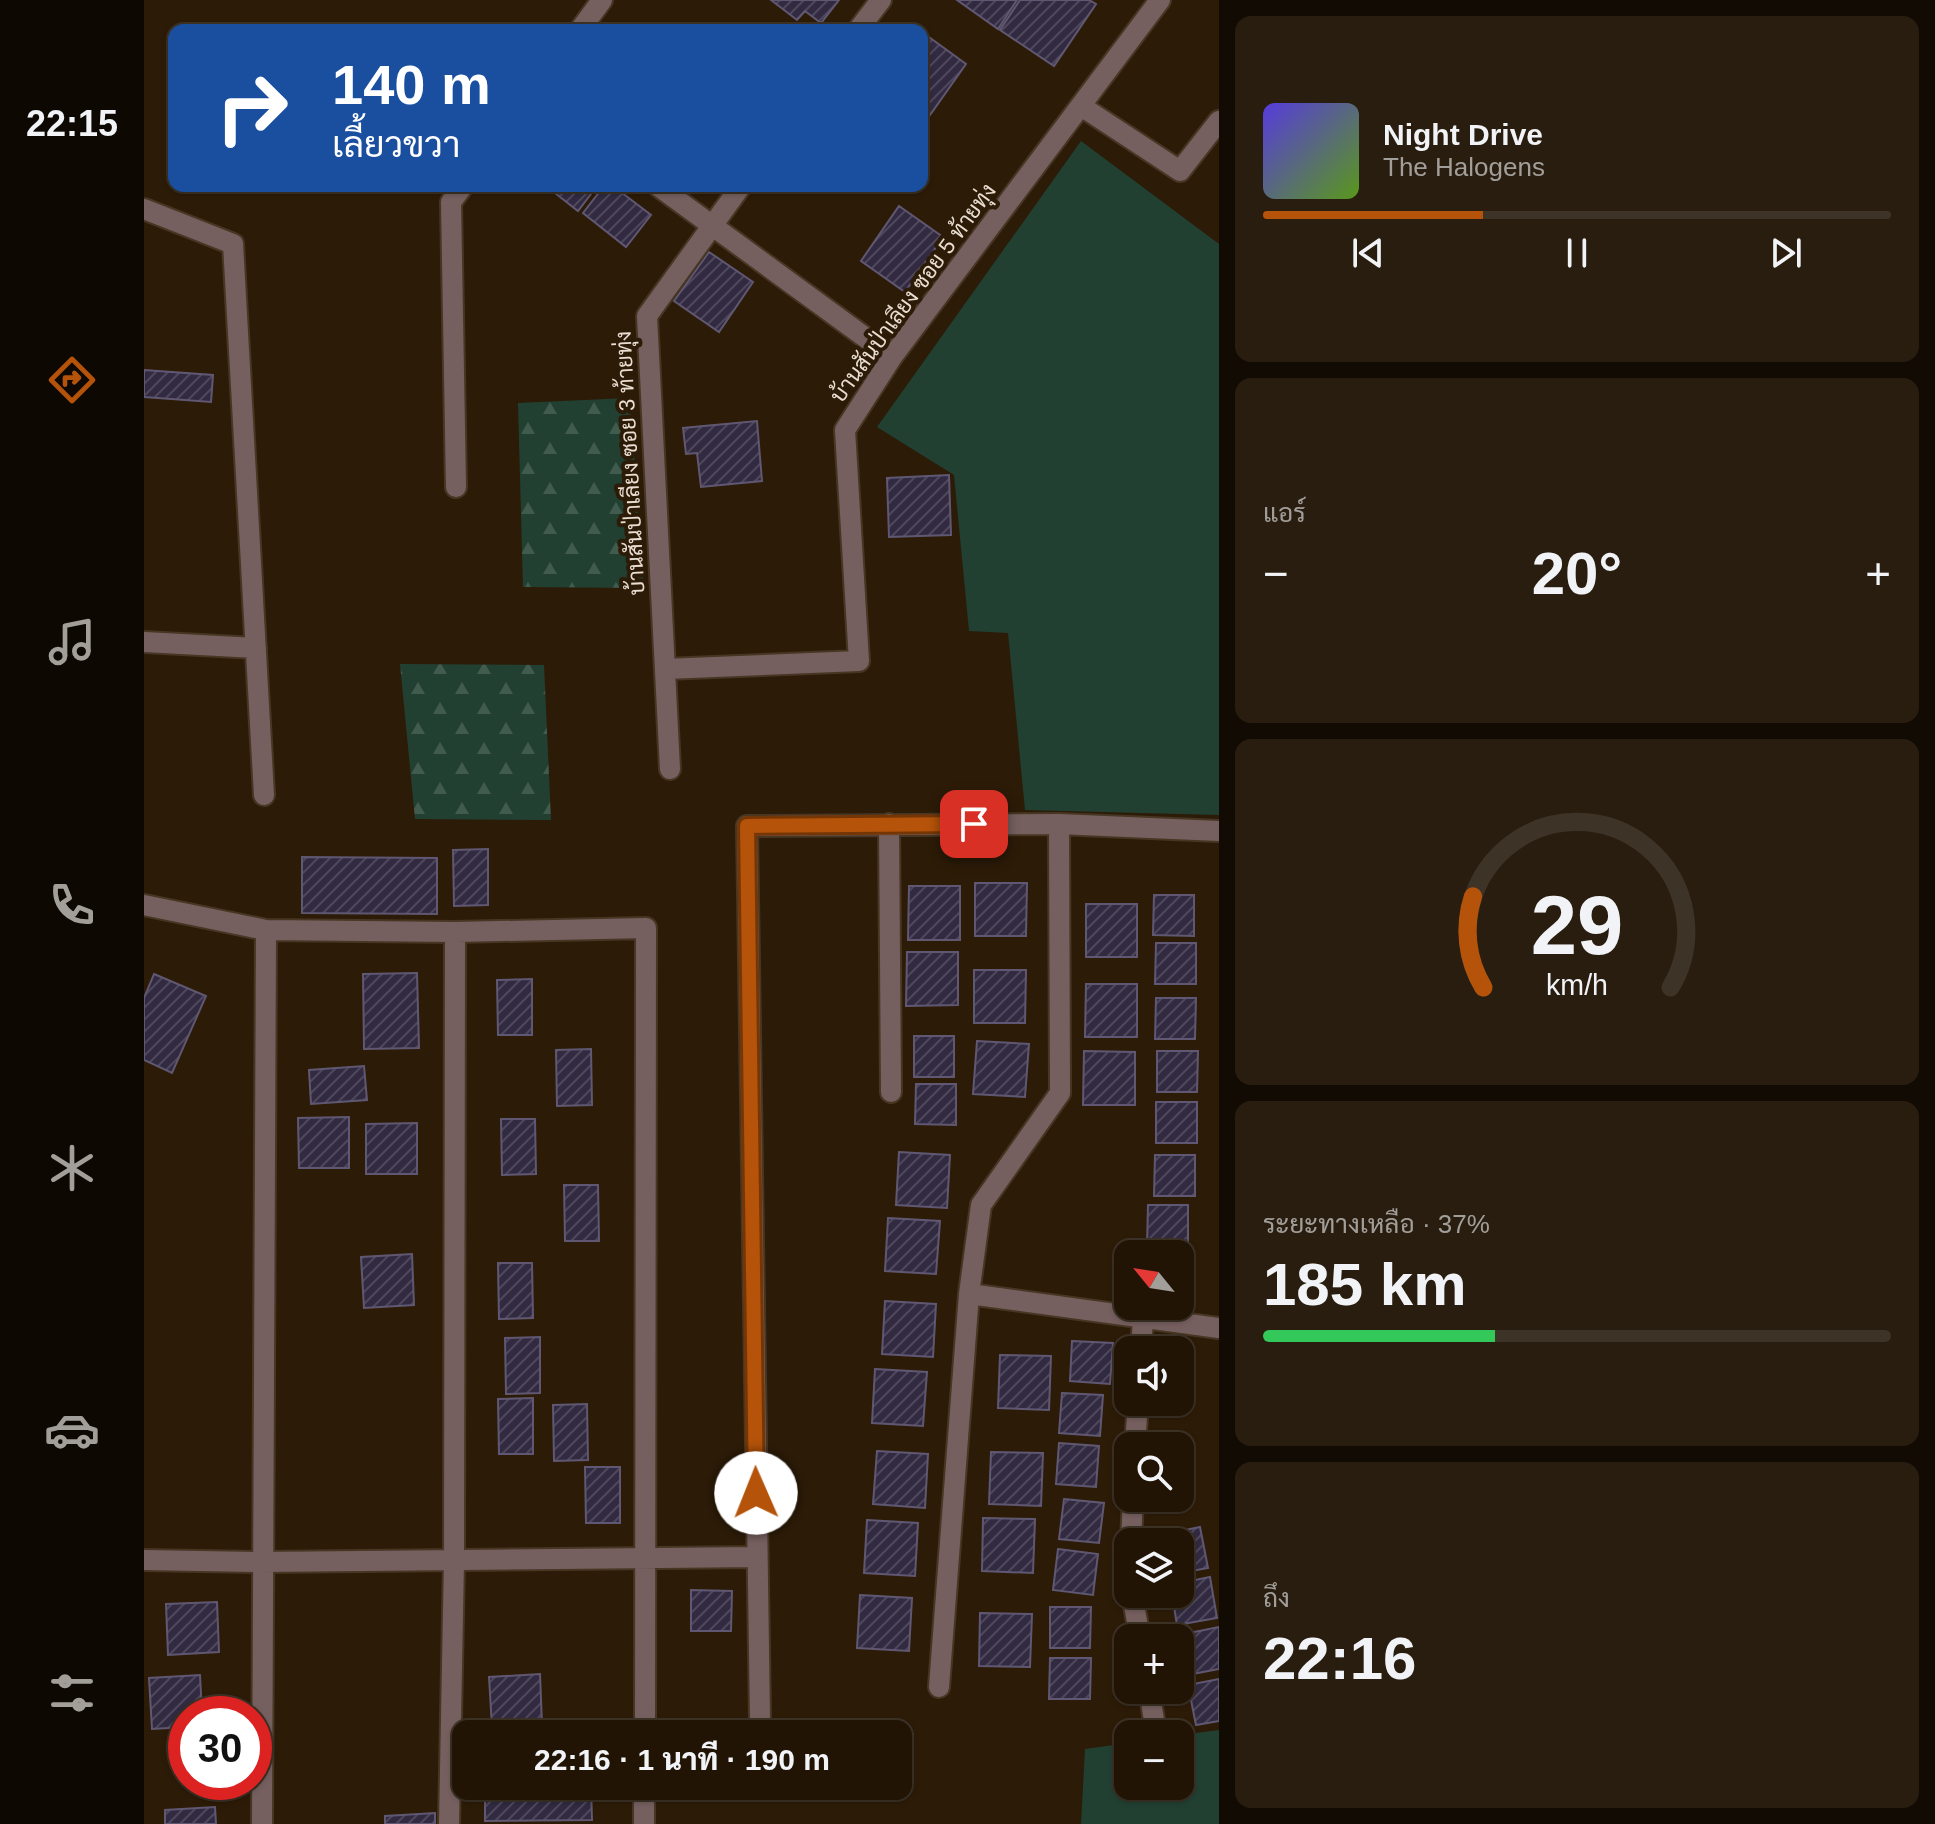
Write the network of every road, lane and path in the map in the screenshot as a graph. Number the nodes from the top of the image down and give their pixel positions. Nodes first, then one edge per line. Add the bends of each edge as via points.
1 (602, 0) edge
2 (881, 0) edge
3 (1160, 0) edge
4 (584, 24) edge
5 (863, 24) edge
6 (1081, 106) junction
7 (1219, 121) edge
8 (458, 192) edge
9 (666, 192) edge
10 (737, 192) edge
11 (144, 209) edge
12 (712, 225) junction
13 (892, 357) junction
14 (456, 487) dead end
15 (144, 642) edge
16 (256, 648) junction
17 (665, 669) junction
18 (670, 769) dead end
19 (264, 795) dead end
20 (889, 824) junction
21 (1059, 824) junction
22 (1219, 831) edge
23 (144, 905) edge
24 (266, 930) junction
25 (455, 932) junction
26 (891, 1092) dead end
27 (969, 1294) junction
28 (1114, 1314) edge
29 (1158, 1320) edge
30 (1219, 1328) edge
31 (757, 1557) junction
32 (144, 1560) edge
33 (646, 1560) junction
34 (454, 1561) junction
35 (261, 1562) junction
36 (939, 1687) dead end
37 (1151, 1704) edge
38 (760, 1719) dead end
39 (645, 1720) edge
40 (1154, 1720) dead end
41 (644, 1800) edge
42 (262, 1824) edge
43 (449, 1824) edge
44 (644, 1824) edge

1 - 4 street
2 - 5 street
3 - 6 street, บ้านสันป่าเลียง ซอย 5 ท้ายทุ่ง
6 - 7 street via 1180,171
6 - 13 street, บ้านสันป่าเลียง ซอย 5 ท้ายทุ่ง
8 - 14 street via 451,202
9 - 12 street
10 - 12 street, บ้านสันป่าเลียง ซอย 3 ท้ายทุ่ง
11 - 16 street via 233,244
12 - 13 street
12 - 17 street, บ้านสันป่าเลียง ซอย 3 ท้ายทุ่ง via 647,316
13 - 17 street, บ้านสันป่าเลียง ซอย 5 ท้ายทุ่ง via 845,430 859,661
15 - 16 street
16 - 19 street
17 - 18 street, บ้านสันป่าเลียง ซอย 3 ท้ายทุ่ง
20 - 21 street
20 - 26 street
20 - 31 street via 747,826
21 - 22 street
21 - 27 street via 1060,1093 981,1205
23 - 24 street
24 - 25 street
24 - 35 street
25 - 33 street via 646,928
25 - 34 street
27 - 28 street
27 - 36 street
29 - 30 street
31 - 33 street
31 - 38 street
32 - 35 street
33 - 34 street
33 - 39 street
34 - 35 street
34 - 43 street
35 - 42 street
37 - 40 street
41 - 44 street

